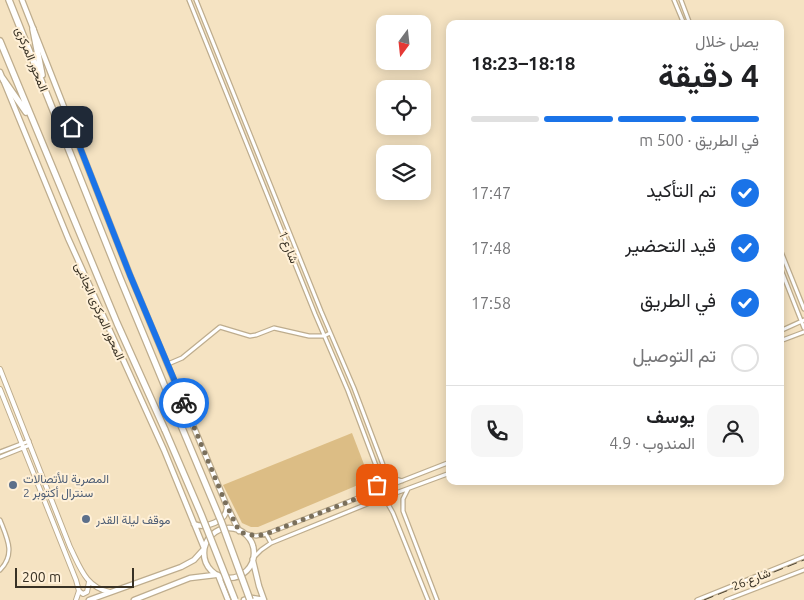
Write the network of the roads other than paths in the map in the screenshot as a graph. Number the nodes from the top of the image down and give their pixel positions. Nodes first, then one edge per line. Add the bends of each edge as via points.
1 (9, 0) edge
2 (22, 0) edge
3 (189, 0) edge
4 (196, 0) edge
5 (674, 0) edge
6 (681, 0) edge
7 (682, 20) edge
8 (688, 20) edge
9 (33, 28) junction
10 (0, 41) edge
11 (0, 72) edge
12 (225, 72) junction
13 (219, 74) junction
14 (3, 79) junction
15 (44, 87) junction
16 (31, 119) junction
17 (784, 259) edge
18 (784, 276) edge
19 (804, 309) edge
20 (803, 321) edge
21 (784, 328) edge
22 (804, 328) edge
23 (804, 332) edge
24 (330, 333) junction
25 (324, 336) junction
26 (784, 340) edge
27 (168, 364) junction
28 (0, 369) edge
29 (0, 389) edge
30 (29, 443) junction
31 (22, 446) junction
32 (0, 452) edge
33 (0, 457) edge
34 (446, 464) edge
35 (446, 474) edge
36 (402, 481) junction
37 (408, 489) junction
38 (371, 493) junction
39 (377, 500) junction
40 (227, 506) junction
41 (0, 520) edge
42 (194, 524) junction
43 (241, 532) junction
44 (266, 534) junction
45 (271, 544) junction
46 (204, 548) junction
47 (804, 557) edge
48 (252, 559) junction
49 (176, 569) junction
50 (0, 570) edge
51 (804, 570) edge
52 (217, 575) junction
53 (428, 576) junction
54 (419, 579) junction
55 (181, 581) junction
56 (89, 582) junction
57 (79, 591) junction
58 (112, 593) junction
59 (76, 600) edge
60 (89, 600) edge
61 (134, 600) edge
62 (228, 600) edge
63 (235, 600) edge
64 (244, 600) edge
65 (250, 600) edge
66 (264, 600) edge
67 (428, 600) edge
68 (438, 600) edge
69 (697, 600) edge
70 (726, 600) edge

1 - 15 highway, المحور المركزى
2 - 9 main road
3 - 13 street, شارع 1
4 - 12 street, شارع 1
5 - 7 street
6 - 8 street
9 - 15 highway
9 - 27 main road
10 - 16 highway, المحور المركزى
11 - 14 main road, المحور المركزى الجانبى
12 - 13 street
12 - 24 street, شارع 1
13 - 25 street, شارع 1
14 - 16 highway
14 - 42 main road, المحور المركزى الجانبى via 68,238
15 - 65 highway, المحور المركزى, bridge
16 - 63 highway, المحور المركزى, bridge
17 - 19 street
18 - 20 street
20 - 21 street
20 - 22 street
23 - 26 street
24 - 25 street
24 - 36 street, شارع 1 via 385,470 392,478
25 - 27 street via 299,335 277,328 250,336 220,327 182,358
25 - 38 street, شارع 1 via 378,471 378,482
27 - 40 main road
28 - 30 street
29 - 31 street
30 - 31 street
30 - 56 street via 70,547
31 - 32 street
31 - 33 street
31 - 57 street
34 - 36 street
35 - 37 street
36 - 38 street
37 - 39 street
37 - 53 street via 402,507
38 - 44 street
39 - 45 street
39 - 54 street via 391,509
40 - 42 main road via 223,518 204,526
40 - 43 main road
41 - 50 street via 10,552 9,559
42 - 46 main road, المحور المركزى الجانبى
43 - 44 street via 256,536
43 - 46 main road via 218,531
43 - 48 main road via 249,539
44 - 45 street
45 - 48 street
46 - 49 main road via 194,560
46 - 52 main road via 205,562
47 - 69 street, شارع 26
48 - 52 main road via 247,570 237,576
48 - 66 main road
49 - 55 main road
49 - 58 main road
51 - 70 street, شارع 26
52 - 55 main road
52 - 62 main road
53 - 54 street
53 - 68 street
54 - 67 street
55 - 61 main road
56 - 57 street via 87,592
56 - 58 street
57 - 59 street
58 - 60 main road
64 - 66 main road

